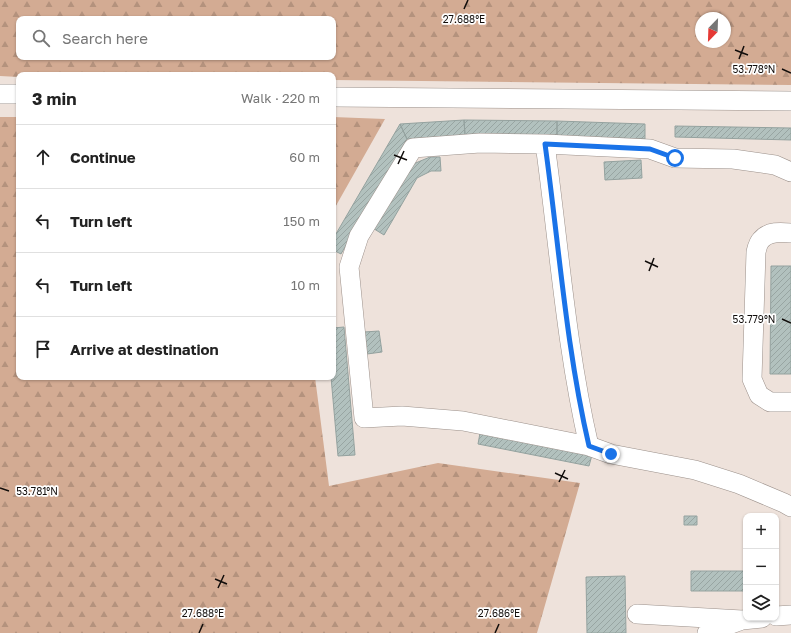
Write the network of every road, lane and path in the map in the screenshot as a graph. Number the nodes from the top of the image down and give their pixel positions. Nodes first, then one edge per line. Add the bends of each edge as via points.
1 (0, 94) edge
2 (16, 94) edge
3 (336, 97) edge
4 (791, 101) edge
5 (545, 144) junction
6 (791, 172) edge
7 (791, 232) edge
8 (791, 402) edge
9 (589, 446) junction
10 (791, 507) edge
11 (637, 614) dead end
12 (791, 615) edge
13 (779, 616) edge
14 (742, 620) joint
15 (706, 633) edge

1 - 2 street
3 - 4 street
5 - 6 street via 650,149 675,158 733,159 775,165
5 - 9 street via 565,307 581,413
5 - 9 street via 480,143 413,148 359,236 349,267 364,418 402,416 463,421
7 - 8 street via 776,232 764,237 756,252 752,379 759,395 770,402
9 - 10 street via 611,454 695,470 739,484
11 - 14 street
12 - 13 street
14 - 15 street

